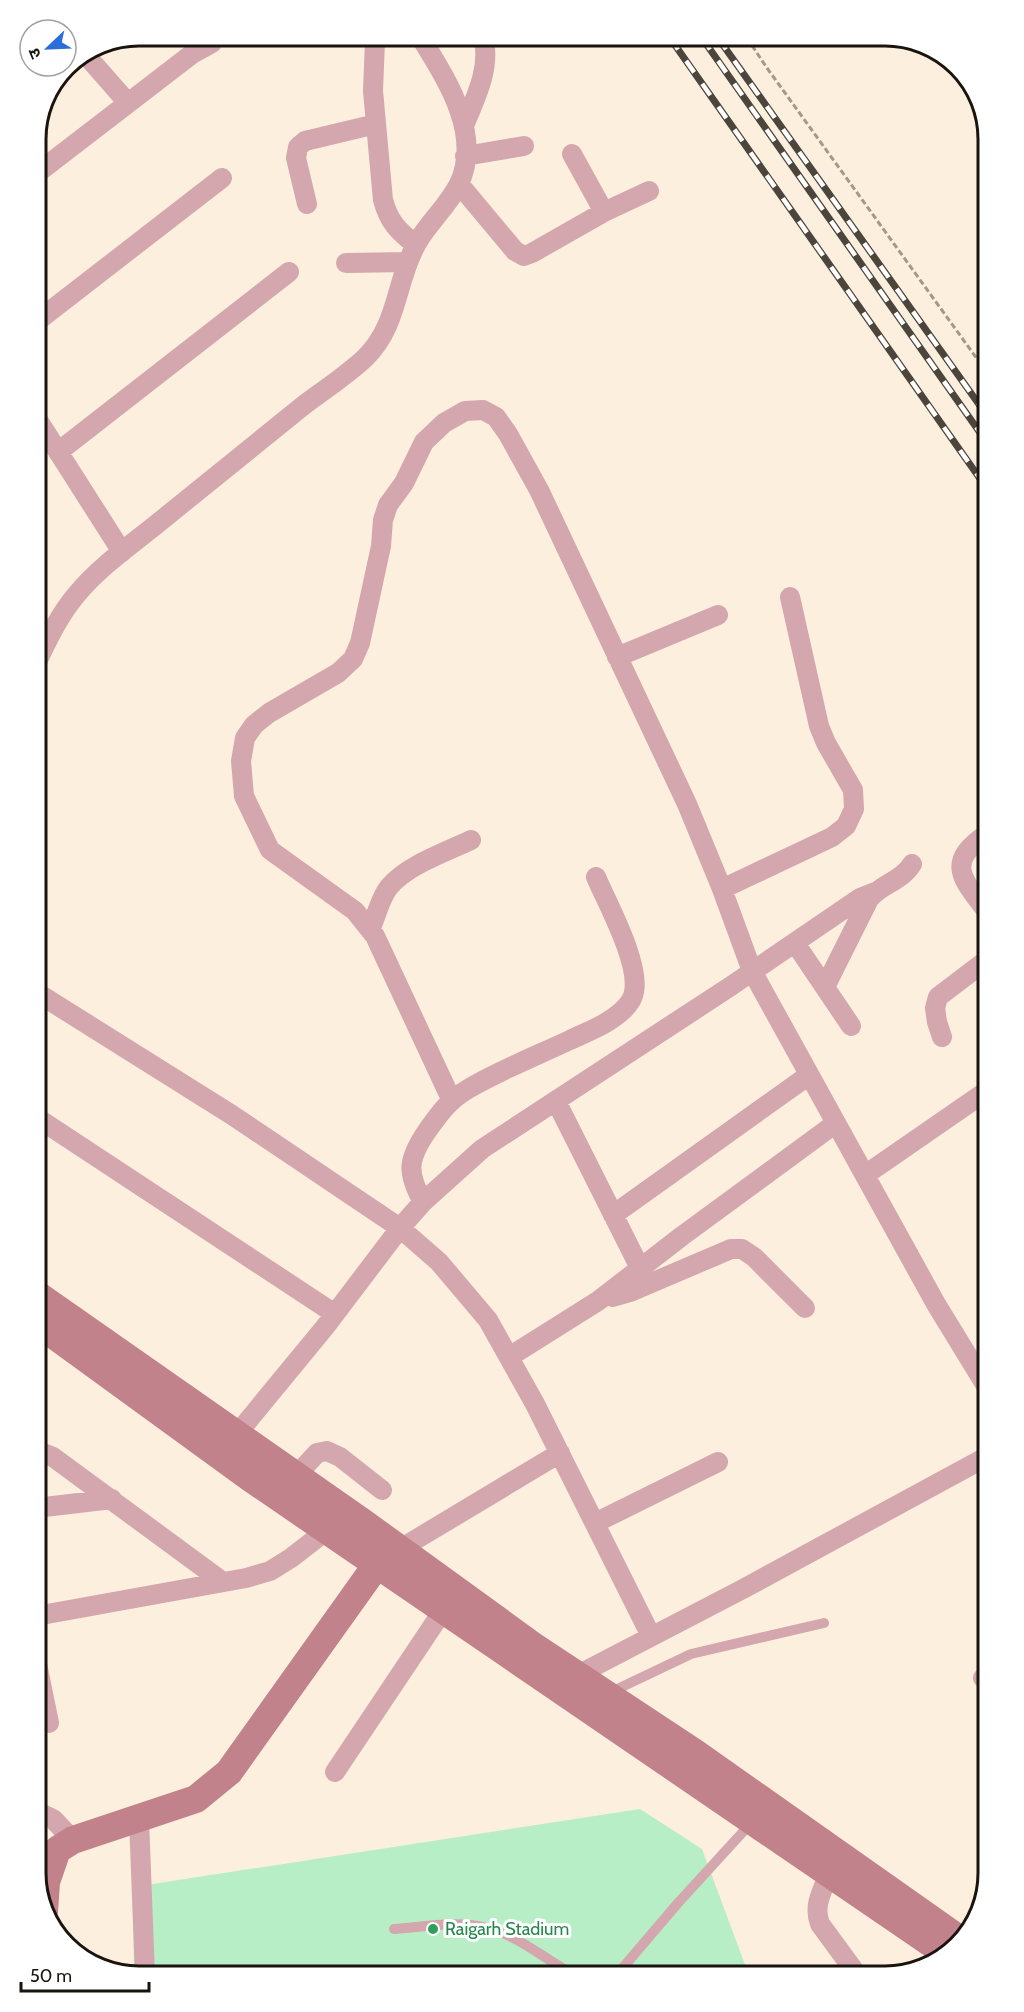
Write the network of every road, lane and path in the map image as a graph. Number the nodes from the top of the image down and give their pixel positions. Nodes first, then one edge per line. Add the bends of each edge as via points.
1 (207, 46) edge
2 (375, 46) edge
3 (426, 46) edge
4 (485, 46) edge
5 (753, 47) edge
6 (91, 61) edge
7 (128, 103) junction
8 (376, 124) junction
9 (464, 126) junction
10 (524, 146) dead end
11 (572, 154) dead end
12 (465, 156) junction
13 (47, 166) edge
14 (222, 178) dead end
15 (459, 184) junction
16 (649, 191) dead end
17 (307, 204) dead end
18 (604, 212) junction
19 (412, 254) junction
20 (346, 263) dead end
21 (289, 272) dead end
22 (47, 314) edge
23 (977, 359) edge
24 (47, 434) edge
25 (58, 452) junction
26 (122, 552) junction
27 (790, 597) dead end
28 (718, 615) dead end
29 (47, 631) edge
30 (617, 657) junction
31 (471, 840) dead end
32 (977, 842) edge
33 (912, 864) dead end
34 (596, 877) dead end
35 (722, 889) junction
36 (875, 892) junction
37 (977, 899) edge
38 (370, 930) junction
39 (795, 943) junction
40 (977, 968) edge
41 (752, 971) junction
42 (825, 987) junction
43 (47, 999) edge
44 (851, 1026) dead end
45 (942, 1037) dead end
46 (809, 1075) junction
47 (977, 1098) edge
48 (452, 1101) junction
49 (556, 1101) junction
50 (836, 1123) junction
51 (46, 1124) edge
52 (864, 1175) junction
53 (423, 1202) junction
54 (613, 1215) junction
55 (400, 1228) junction
56 (640, 1268) junction
57 (46, 1301) edge
58 (598, 1301) junction
59 (805, 1308) dead end
60 (335, 1314) junction
61 (46, 1330) edge
62 (509, 1357) junction
63 (977, 1371) edge
64 (237, 1434) junction
65 (560, 1453) junction
66 (46, 1454) edge
67 (718, 1462) dead end
68 (977, 1462) edge
69 (296, 1476) junction
70 (382, 1490) dead end
71 (112, 1499) junction
72 (46, 1507) edge
73 (595, 1523) junction
74 (327, 1530) junction
75 (389, 1552) junction
76 (223, 1582) junction
77 (450, 1600) junction
78 (46, 1614) edge
79 (824, 1623) dead end
80 (651, 1636) junction
81 (566, 1681) junction
82 (596, 1701) junction
83 (46, 1705) edge
84 (50, 1723) dead end
85 (335, 1772) dead end
86 (758, 1812) junction
87 (46, 1816) edge
88 (139, 1819) junction
89 (73, 1840) junction
90 (829, 1874) junction
91 (47, 1880) edge
92 (394, 1929) dead end
93 (953, 1935) edge
94 (938, 1948) edge
95 (145, 1965) edge
96 (558, 1966) edge
97 (625, 1966) edge
98 (851, 1966) edge

1 - 7 street
2 - 8 street
3 - 9 street via 458,105
4 - 9 street via 484,74
5 - 23 path
6 - 7 street
7 - 13 street
8 - 17 street via 305,141 298,147 296,158
8 - 19 street via 387,215
9 - 12 street
10 - 12 street
11 - 18 street
12 - 15 street
14 - 22 street
15 - 18 street via 515,251 524,256
15 - 19 street
16 - 18 street
19 - 20 street
19 - 26 street via 384,335 366,358
21 - 25 street
24 - 25 street
25 - 26 street
26 - 29 street via 78,593
27 - 35 street via 819,726 853,790 854,809 846,826 832,837
28 - 30 street
30 - 35 street via 687,804
30 - 38 street via 539,490 496,417 483,411 465,411 444,423 424,442 388,506 366,620 352,659 338,674 254,725 245,738 241,761 244,796 270,850 355,911
31 - 38 street via 404,873 388,888
32 - 37 street via 966,851 960,868
33 - 36 street via 907,872
34 - 48 street via 631,958 634,993 627,1006 606,1023 492,1076
35 - 41 street
36 - 39 street via 860,898
36 - 42 street
38 - 48 street
39 - 41 street
39 - 42 street
40 - 45 street via 939,997 935,1008
41 - 46 street
41 - 49 street
42 - 44 street
43 - 55 street via 232,1115
46 - 50 street
46 - 54 street
47 - 52 street
48 - 53 street via 416,1147 411,1161 413,1185
49 - 53 street via 482,1149
49 - 54 street
50 - 52 street
50 - 56 street
51 - 60 street
52 - 63 street
53 - 55 street
54 - 56 street
55 - 60 street
55 - 62 street via 439,1262 488,1320
56 - 58 street
57 - 64 street
58 - 59 street via 630,1292 731,1249 742,1249
58 - 62 street
60 - 64 street
61 - 74 street
62 - 65 street
64 - 69 street
65 - 73 street
65 - 75 street
66 - 71 street
67 - 73 street
68 - 80 street
69 - 70 street via 316,1453 327,1451
69 - 75 street
71 - 72 street
71 - 76 street
73 - 80 street
74 - 75 street
74 - 76 street via 270,1571
75 - 77 street
75 - 88 street via 229,1772 196,1799
76 - 78 street
77 - 81 street
77 - 85 street
79 - 82 lane via 691,1654
80 - 81 street
81 - 82 street
82 - 86 street
83 - 84 street
86 - 90 street
86 - 93 street
86 - 97 lane
87 - 89 street
88 - 89 street
88 - 95 street
89 - 91 street via 57,1850
90 - 94 street
90 - 98 street via 817,1906 818,1917
92 - 96 lane via 466,1924 488,1928 508,1935

